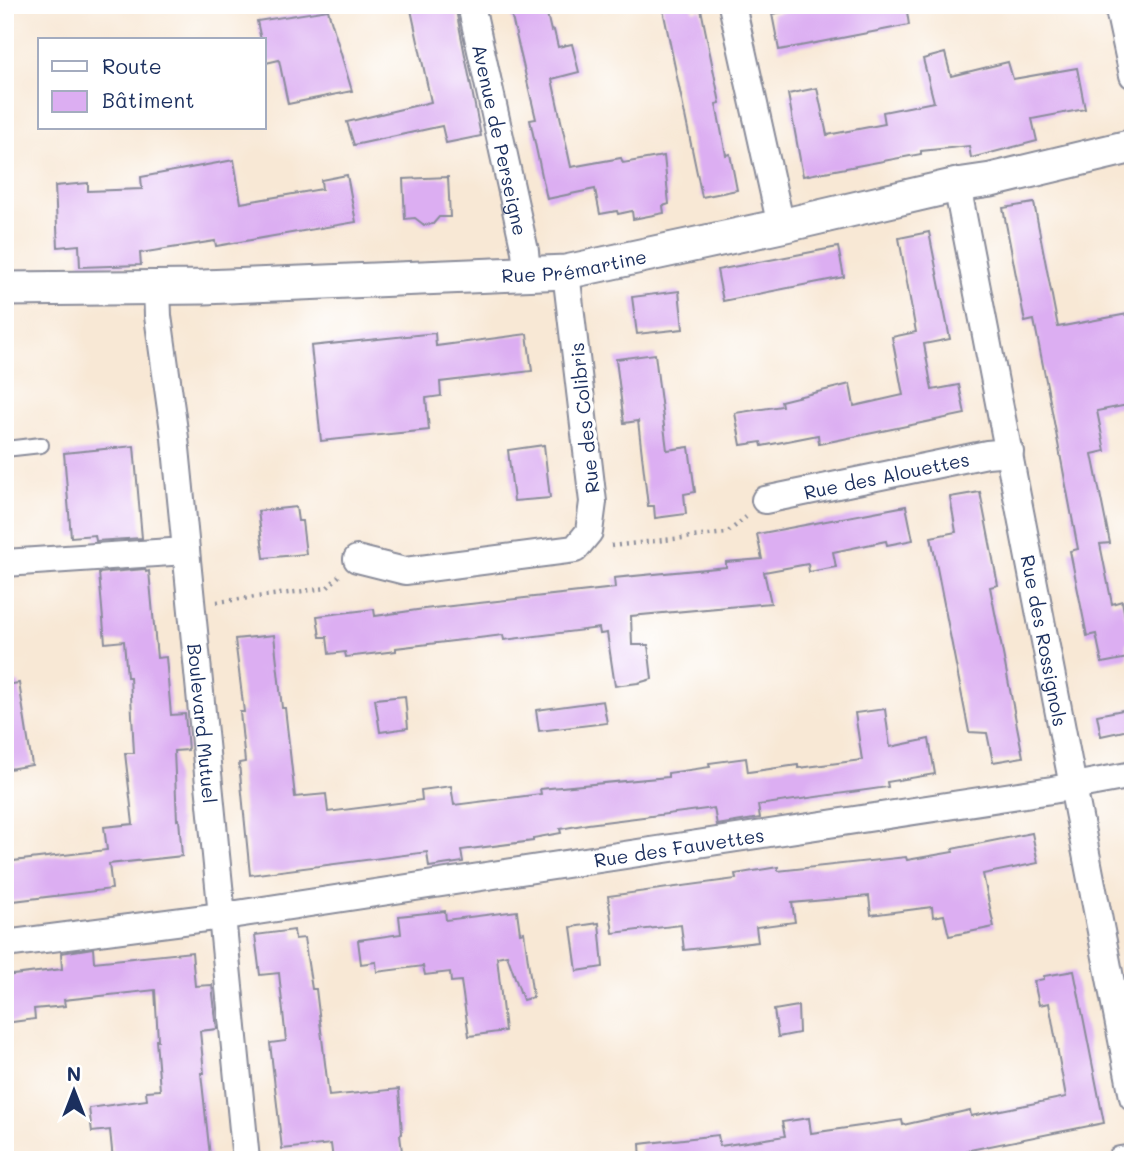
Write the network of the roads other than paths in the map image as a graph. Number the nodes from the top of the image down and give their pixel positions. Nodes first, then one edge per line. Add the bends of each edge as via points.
1 (471, 5) edge
2 (732, 5) edge
3 (1118, 5) edge
4 (1133, 75) edge
5 (1133, 146) edge
6 (957, 185) junction
7 (781, 226) junction
8 (566, 272) junction
9 (527, 275) junction
10 (158, 287) junction
11 (5, 289) edge
12 (41, 445) dead end
13 (5, 449) edge
14 (1010, 452) junction
15 (765, 499) road end
16 (186, 551) junction
17 (357, 559) road end
18 (5, 564) edge
19 (1133, 775) edge
20 (1072, 787) junction
21 (223, 916) junction
22 (5, 944) edge
23 (1133, 1097) edge
24 (1133, 1158) edge
25 (246, 1160) edge
26 (1120, 1160) edge

1 - 9 street, Avenue de Perseigne
2 - 7 street
3 - 4 street
5 - 6 street, Rue Prémartine
6 - 7 street, Rue Prémartine
6 - 14 street, Rue des Rossignols
7 - 8 street, Rue Prémartine
8 - 9 street, Rue Prémartine
8 - 17 street, Rue des Colibris via 593,502 589,532 575,549 405,571
9 - 10 street, Rue Prémartine
10 - 11 street, Rue Prémartine
10 - 16 street, Boulevard Mutuel
12 - 13 lane
14 - 15 street, Rue des Alouettes
14 - 20 street, Rue des Rossignols
16 - 18 street
16 - 21 street, Boulevard Mutuel
19 - 20 street, Rue des Fauvettes
20 - 21 street, Rue des Fauvettes
20 - 23 street, Rue des Rossignols
21 - 22 street, Rue des Fauvettes
21 - 25 street, Boulevard Mutuel
24 - 26 street

